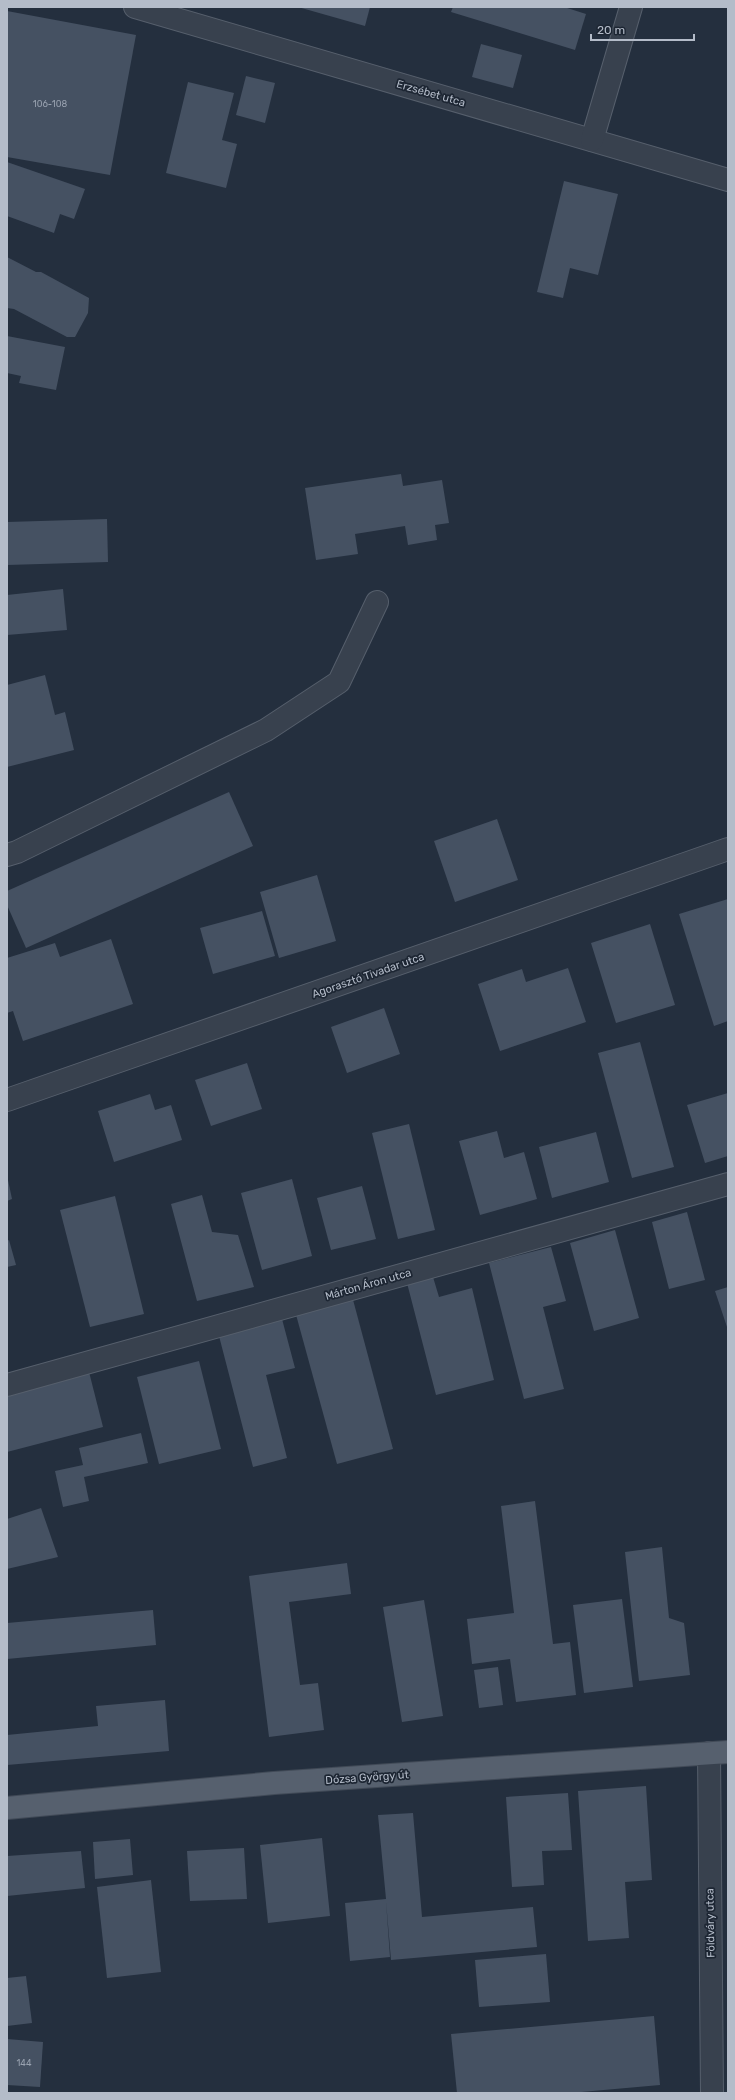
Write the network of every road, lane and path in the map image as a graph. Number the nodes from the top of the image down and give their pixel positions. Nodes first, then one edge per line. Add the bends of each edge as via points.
1 (134, 7) edge
2 (631, 7) edge
3 (592, 140) junction
4 (728, 180) edge
5 (378, 602) dead end
6 (728, 849) edge
7 (7, 855) edge
8 (7, 1100) edge
9 (728, 1184) edge
10 (7, 1384) edge
11 (719, 1753) edge
12 (7, 1808) edge
13 (712, 2093) edge

1 - 3 street, Erzsébet utca
2 - 3 street
3 - 4 street, Erzsébet utca
5 - 7 street via 340,682 266,730
6 - 8 street, Agorasztó Tivadar utca
9 - 10 street, Márton Áron utca
11 - 12 main road, Dózsa György út via 274,1783
11 - 13 street, Földváry utca

